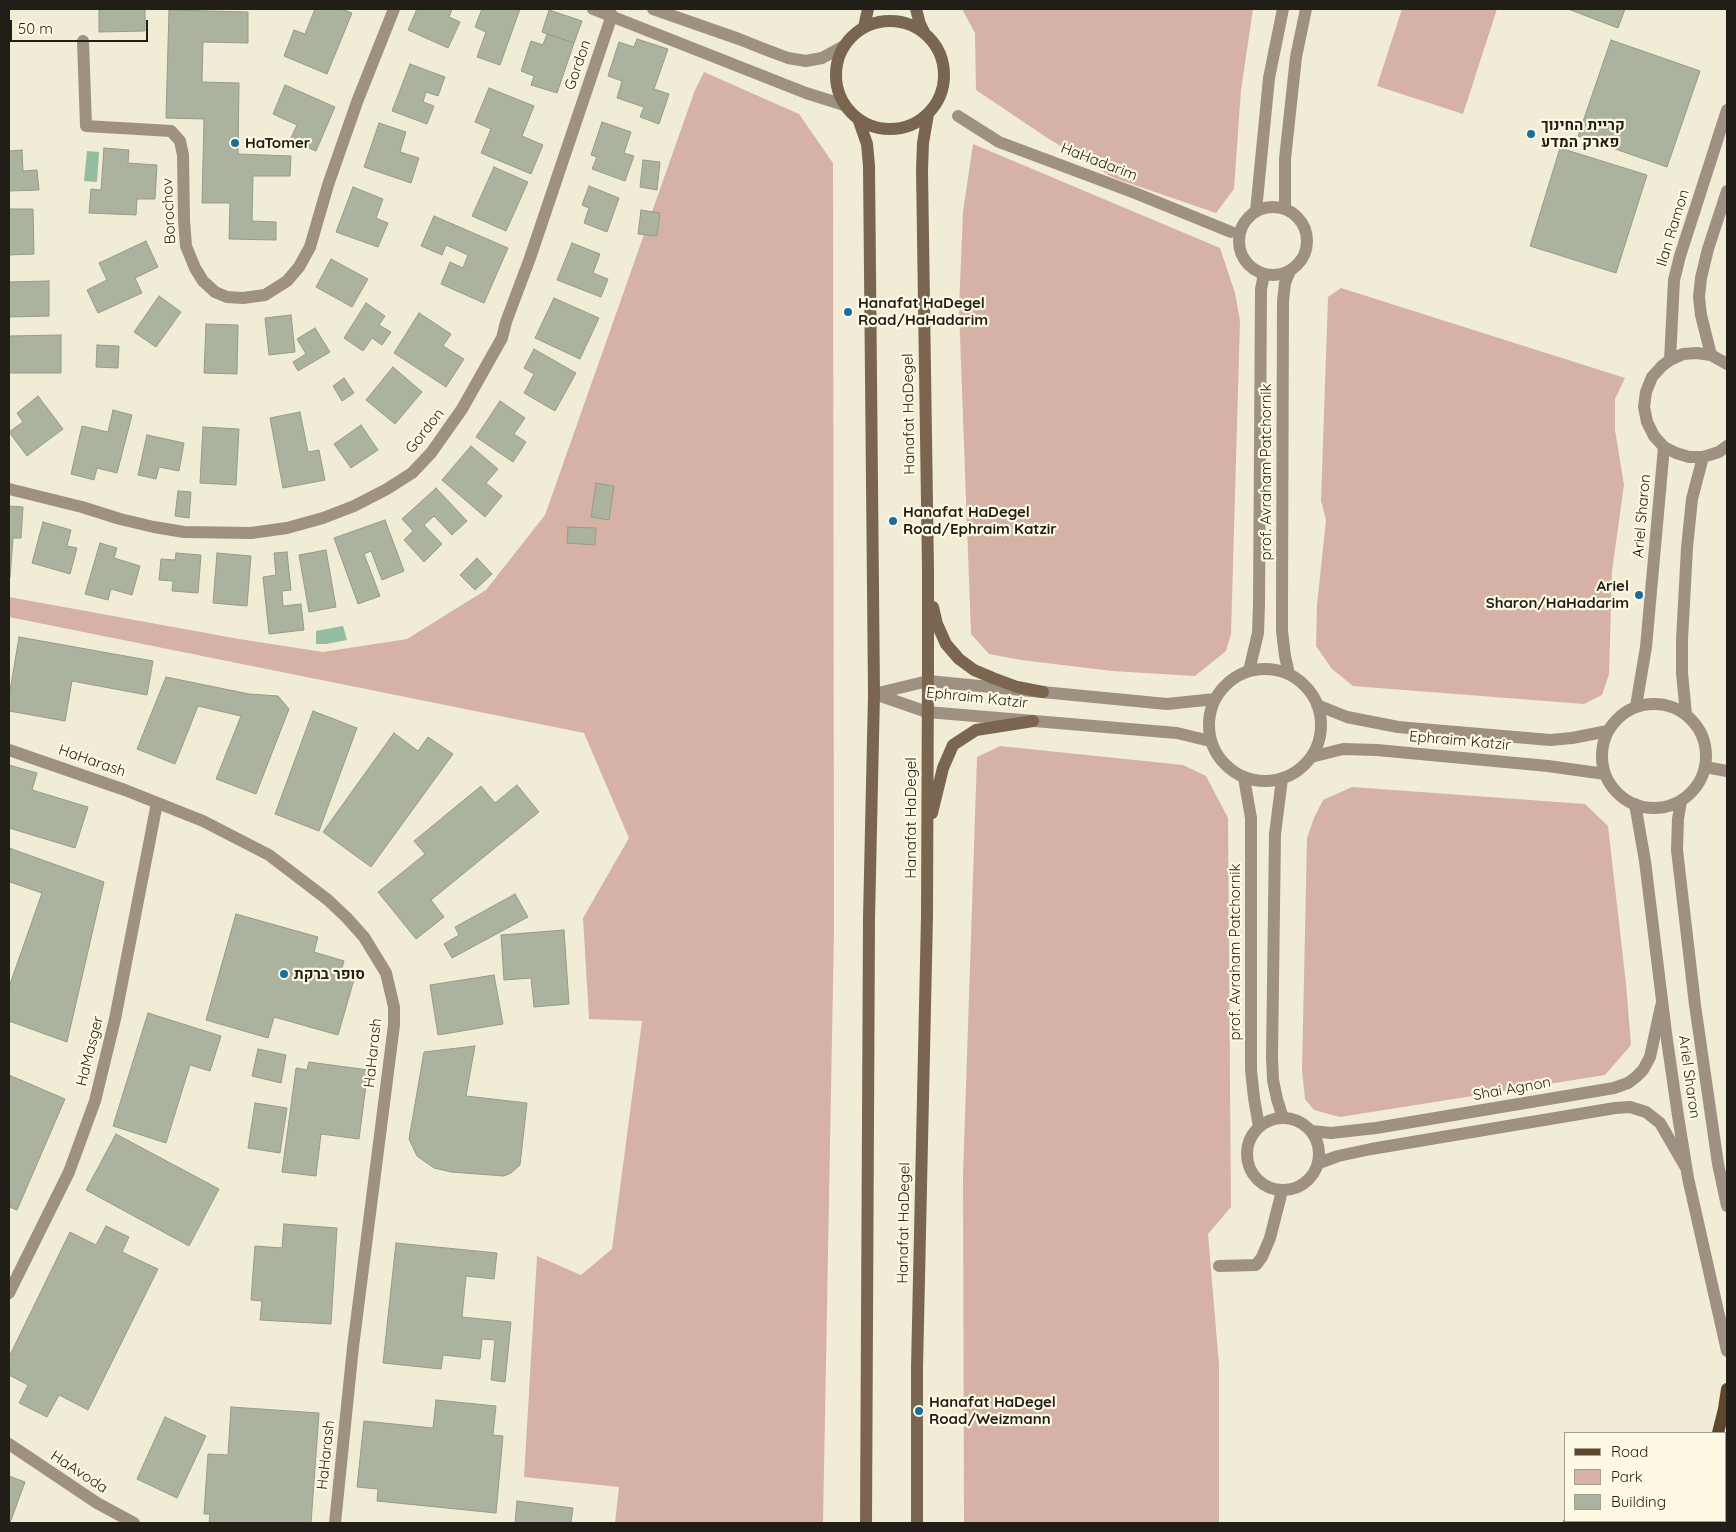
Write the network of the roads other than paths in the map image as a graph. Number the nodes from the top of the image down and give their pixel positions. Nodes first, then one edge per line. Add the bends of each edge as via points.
1 (394, 9) edge
2 (594, 9) edge
3 (653, 9) edge
4 (868, 9) edge
5 (916, 9) edge
6 (1283, 9) edge
7 (1306, 9) edge
8 (612, 16) junction
9 (864, 27) junction
10 (925, 34) junction
11 (83, 41) dead end
12 (844, 46) junction
13 (844, 105) junction
14 (1727, 110) edge
15 (928, 114) junction
16 (958, 116) dead end
17 (859, 121) junction
18 (1727, 191) edge
19 (1284, 209) junction
20 (1256, 211) junction
21 (1231, 232) dead end
22 (1290, 271) junction
23 (1264, 274) junction
24 (1711, 355) junction
25 (1670, 360) junction
26 (1727, 364) edge
27 (1727, 446) edge
28 (1664, 447) junction
29 (1703, 457) junction
30 (9, 489) edge
31 (928, 570) junction
32 (1249, 671) junction
33 (1290, 674) junction
34 (928, 681) junction
35 (1043, 692) junction
36 (874, 694) junction
37 (1215, 699) junction
38 (1317, 705) junction
39 (1636, 706) junction
40 (927, 712) junction
41 (1686, 714) junction
42 (1033, 721) junction
43 (1608, 731) junction
44 (1210, 741) junction
45 (9, 750) edge
46 (1311, 757) junction
47 (1705, 767) junction
48 (1727, 771) edge
49 (1605, 774) junction
50 (1244, 778) junction
51 (1282, 779) junction
52 (1681, 801) junction
53 (157, 803) junction
54 (1635, 804) junction
55 (927, 838) junction
56 (1662, 1003) junction
57 (1283, 1118) junction
58 (1259, 1127) junction
59 (1311, 1131) junction
60 (1319, 1163) junction
61 (1687, 1168) junction
62 (1282, 1191) junction
63 (1727, 1206) edge
64 (1218, 1266) dead end
65 (9, 1293) edge
66 (1727, 1351) edge
67 (1727, 1389) edge
68 (1718, 1432) edge
69 (9, 1444) edge
70 (134, 1523) edge
71 (335, 1523) edge
72 (866, 1523) edge
73 (917, 1523) edge

1 - 11 street, Borochov via 357,102 310,247 287,281 265,295 242,298 215,292 195,268 186,246 183,155 180,141 171,131 86,126
2 - 8 street
3 - 12 street via 788,58 806,61 822,58
4 - 9 main road
5 - 10 main road
6 - 20 street via 1269,78
7 - 19 street via 1296,57 1285,160
8 - 13 street
8 - 30 street, Gordon via 502,338 462,409 431,453 412,473 354,506 287,528 251,533 184,532 154,527
9 - 10 main road via 896,21 916,27
9 - 12 main road
10 - 15 main road via 939,52 944,75 940,97
12 - 13 main road via 835,71
13 - 17 main road
14 - 25 street, Ilan Ramon via 1674,280
15 - 17 main road via 904,128 886,130
15 - 31 main road, Hanafat HaDegel via 922,170
16 - 21 street, HaHadarim via 998,142
17 - 36 main road via 867,144 869,166
18 - 24 street via 1708,249 1700,288 1701,315
19 - 20 street via 1275,207
19 - 22 street via 1294,214 1306,231 1305,253
20 - 23 street via 1242,226 1239,245 1247,264
22 - 23 street
22 - 33 street, prof. Avraham Patchornik via 1283,301 1282,631
23 - 32 street, prof. Avraham Patchornik via 1261,289 1258,633
24 - 25 street via 1683,354
24 - 26 street
25 - 28 street via 1652,377 1644,407 1647,422
27 - 29 street
28 - 29 street via 1676,454
28 - 39 street, Ariel Sharon via 1646,647
29 - 41 street via 1692,499 1687,548 1682,640
31 - 34 main road, Hanafat HaDegel
31 - 35 main road via 937,624 946,644 959,659 993,678
32 - 33 street via 1269,669
32 - 37 street via 1224,686
33 - 38 street via 1311,692
34 - 35 street, Ephraim Katzir
34 - 36 street, Ephraim Katzir
34 - 40 main road, Hanafat HaDegel
35 - 37 street, Ephraim Katzir via 1167,704
36 - 40 street, Ephraim Katzir
36 - 72 main road via 869,928
37 - 44 street via 1208,727
38 - 43 street, Ephraim Katzir via 1347,717 1408,728 1550,740
38 - 46 street via 1320,732 1318,745
39 - 41 street via 1662,704
39 - 43 street via 1625,712
40 - 42 street, Ephraim Katzir
40 - 55 main road, Hanafat HaDegel
41 - 47 street via 1704,738 1707,752
42 - 44 street, Ephraim Katzir via 1177,733
42 - 55 main road via 976,730 953,745 942,768
43 - 49 street via 1602,759
44 - 50 street via 1223,764
45 - 53 street, HaHarash
46 - 49 street, Ephraim Katzir via 1343,749 1377,750
46 - 51 street via 1294,774
47 - 48 street
47 - 52 street via 1700,781
49 - 54 street via 1612,787
50 - 51 street via 1263,782
50 - 58 street, prof. Avraham Patchornik via 1251,818 1251,1070
51 - 57 street via 1275,834 1272,1057 1276,1099
52 - 54 street via 1666,807 1650,808
52 - 63 street, Ariel Sharon via 1677,850 1695,1005
53 - 65 street, HaMasger via 115,1019 95,1101 69,1172
53 - 71 street, HaHarash via 203,821 269,855 328,900 364,938 386,973 391,992 394,1025 353,1347
54 - 56 street, Ariel Sharon via 1646,861
55 - 73 main road, Hanafat HaDegel
56 - 59 street, Shai Agnon via 1650,1057 1643,1070 1628,1083 1376,1128 1330,1133
56 - 61 street, Ariel Sharon
57 - 58 street
57 - 59 street via 1294,1119
58 - 62 street via 1248,1146 1250,1169 1264,1186
59 - 60 street via 1320,1152
60 - 61 street via 1372,1149 1630,1107 1646,1112 1660,1123
60 - 62 street via 1308,1181
61 - 66 street, Ariel Sharon
62 - 64 street via 1270,1238 1256,1265
67 - 68 main road
69 - 70 street, HaAvoda via 97,1503

